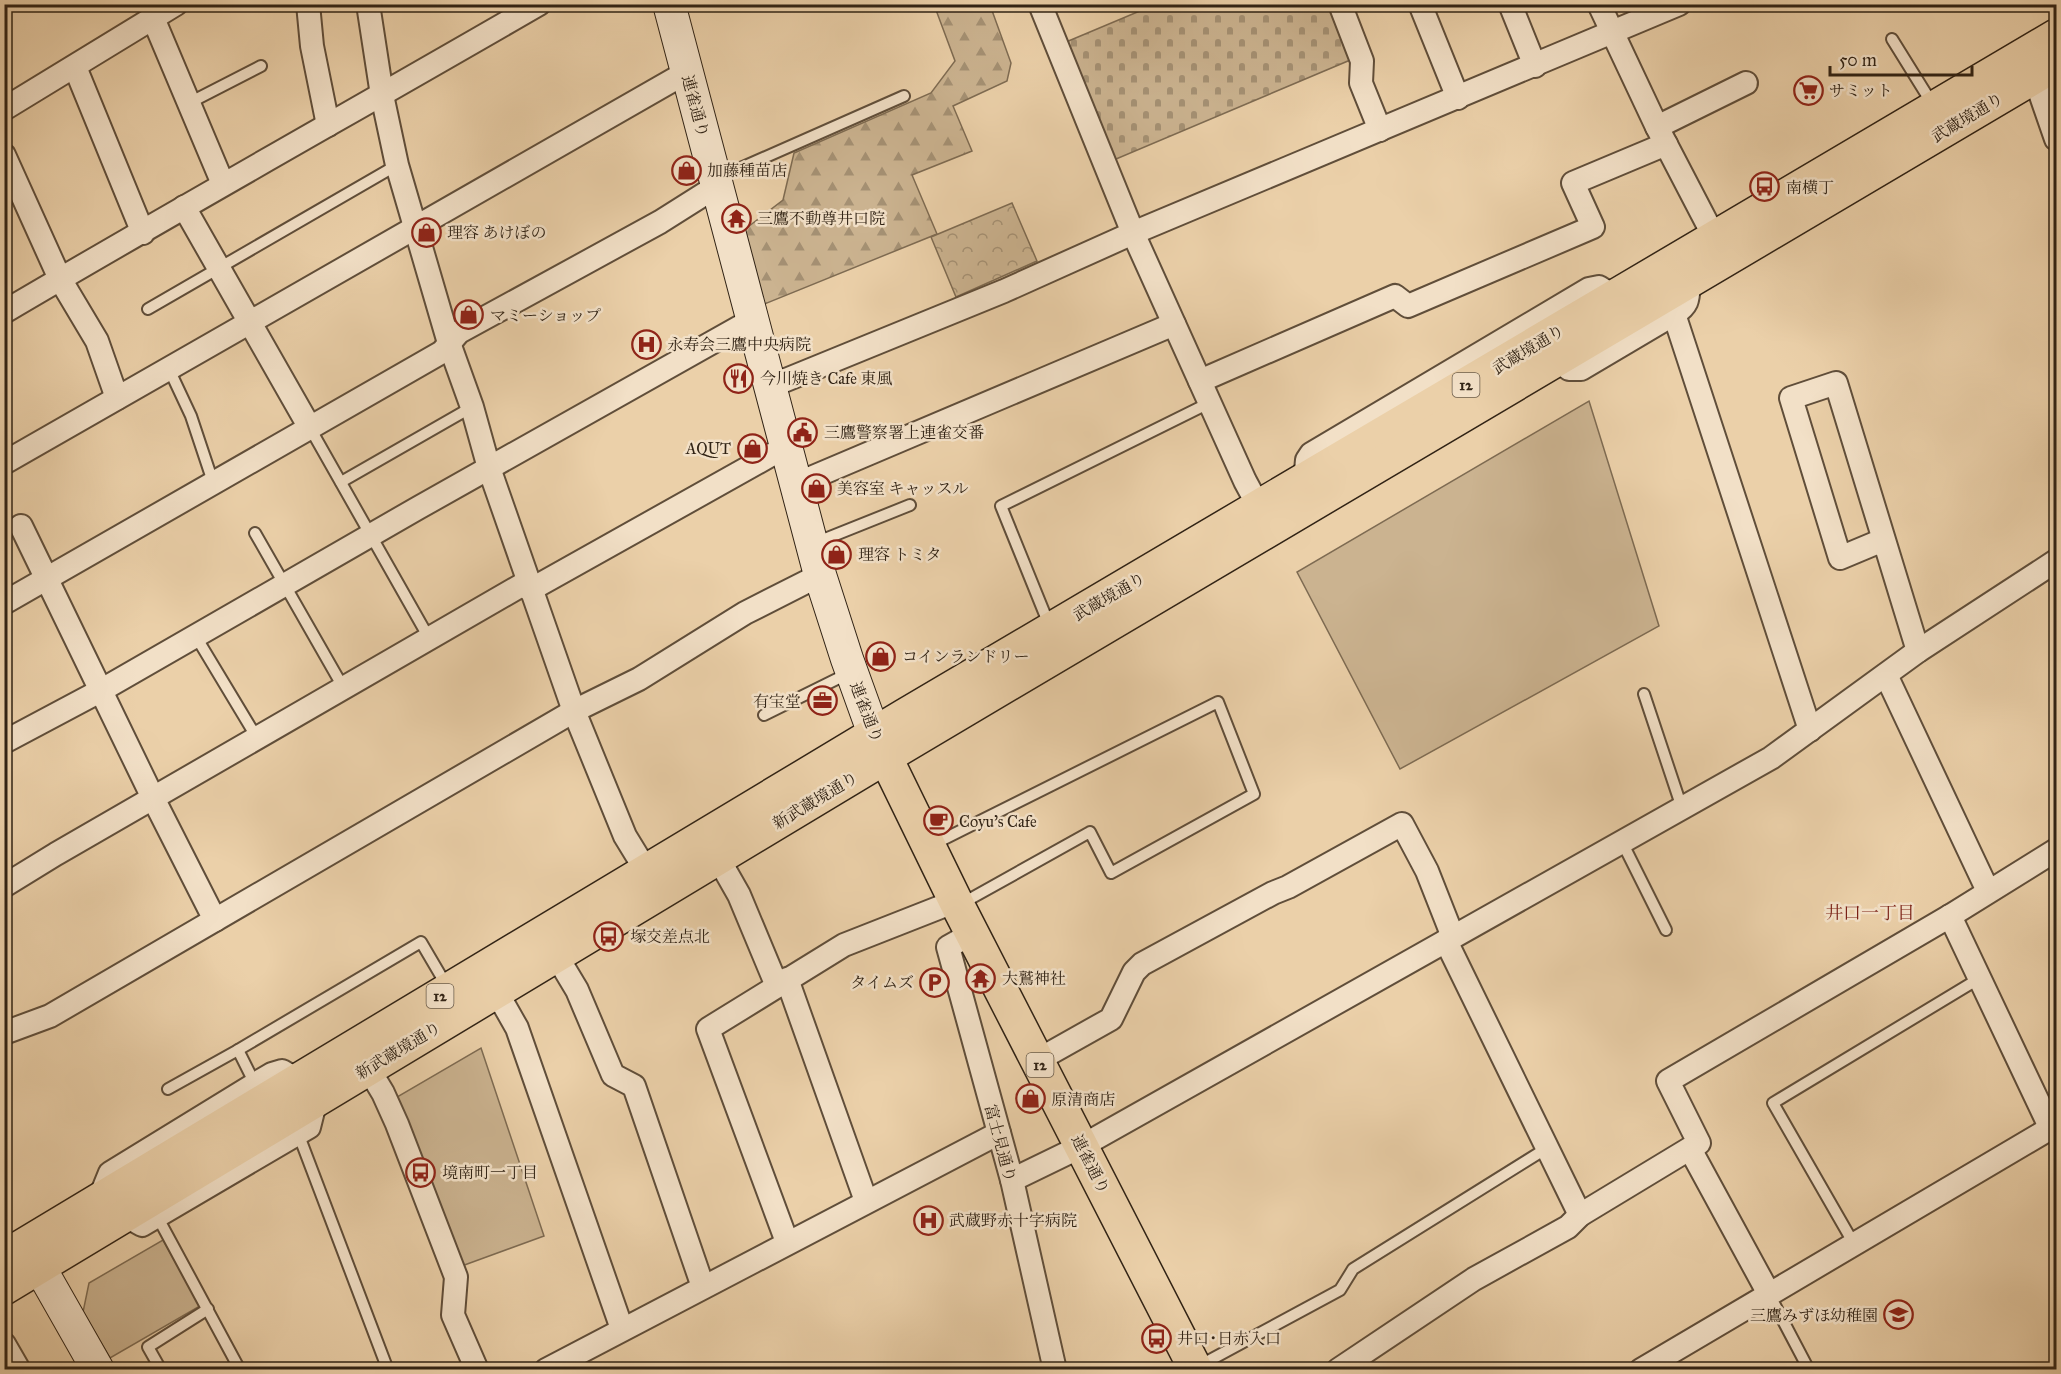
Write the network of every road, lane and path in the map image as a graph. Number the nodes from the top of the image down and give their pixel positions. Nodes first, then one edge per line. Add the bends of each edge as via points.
1 (176, 4) edge
2 (308, 4) edge
3 (368, 4) edge
4 (539, 4) edge
5 (669, 4) edge
6 (1340, 4) edge
7 (1420, 4) edge
8 (1510, 4) edge
9 (1599, 4) edge
10 (1679, 4) edge
11 (1048, 7) edge
12 (153, 18) junction
13 (1611, 33) junction
14 (2056, 36) edge
15 (1892, 39) dead end
16 (2039, 65) edge
17 (261, 66) dead end
18 (1535, 66) junction
19 (75, 67) junction
20 (687, 72) junction
21 (1746, 83) dead end
22 (382, 95) junction
23 (903, 96) dead end
24 (1458, 98) junction
25 (189, 104) junction
26 (1934, 108) junction
27 (4, 109) edge
28 (328, 125) junction
29 (1380, 130) junction
30 (1661, 136) junction
31 (2056, 139) edge
32 (4, 155) edge
33 (397, 165) junction
34 (716, 183) junction
35 (223, 184) junction
36 (184, 207) junction
37 (416, 226) junction
38 (143, 233) junction
39 (1133, 233) junction
40 (1721, 248) junction
41 (219, 268) junction
42 (60, 279) junction
43 (1689, 281) junction
44 (148, 309) dead end
45 (4, 312) edge
46 (1674, 314) junction
47 (753, 320) junction
48 (250, 323) junction
49 (1174, 324) junction
50 (449, 343) junction
51 (1558, 359) junction
52 (169, 369) junction
53 (1200, 381) junction
54 (770, 385) junction
55 (117, 398) junction
56 (1209, 403) junction
57 (472, 407) junction
58 (310, 428) junction
59 (786, 450) junction
60 (4, 463) edge
61 (489, 468) junction
62 (213, 482) junction
63 (341, 482) junction
64 (795, 482) junction
65 (910, 505) dead end
66 (1259, 507) junction
67 (21, 526) dead end
68 (255, 533) dead end
69 (371, 535) junction
70 (1883, 540) junction
71 (812, 544) junction
72 (2056, 561) edge
73 (820, 575) junction
74 (46, 577) junction
75 (284, 584) junction
76 (529, 586) junction
77 (4, 603) edge
78 (1052, 630) junction
79 (195, 635) junction
80 (429, 638) junction
81 (1918, 651) junction
82 (852, 672) junction
83 (1886, 675) junction
84 (343, 687) junction
85 (100, 691) junction
86 (1644, 694) dead end
87 (574, 711) junction
88 (764, 714) dead end
89 (1810, 730) junction
90 (257, 738) junction
91 (4, 742) edge
92 (880, 746) junction
93 (153, 798) junction
94 (1682, 808) junction
95 (1622, 842) junction
96 (929, 846) junction
97 (2056, 850) edge
98 (718, 858) junction
99 (647, 872) junction
100 (4, 886) edge
101 (1988, 891) junction
102 (962, 913) junction
103 (1950, 916) junction
104 (215, 920) junction
105 (1666, 930) dead end
106 (1450, 939) junction
107 (556, 955) junction
108 (1980, 978) junction
109 (782, 983) junction
110 (449, 991) junction
111 (496, 991) junction
112 (4, 1033) edge
113 (238, 1050) junction
114 (1038, 1060) junction
115 (368, 1068) junction
116 (255, 1084) junction
117 (168, 1089) dead end
118 (308, 1090) junction
119 (2054, 1127) edge
120 (999, 1133) junction
121 (301, 1141) dead end
122 (1082, 1146) junction
123 (1547, 1148) junction
124 (1690, 1149) junction
125 (1012, 1180) junction
126 (866, 1201) junction
127 (111, 1208) junction
128 (1580, 1215) junction
129 (157, 1216) junction
130 (787, 1242) junction
131 (1854, 1244) junction
132 (24, 1256) edge
133 (703, 1287) junction
134 (4, 1288) edge
135 (1769, 1294) junction
136 (208, 1310) junction
137 (622, 1329) junction
138 (4, 1344) edge
139 (1196, 1369) edge
140 (19, 1370) edge
141 (98, 1370) edge
142 (161, 1370) edge
143 (240, 1370) edge
144 (388, 1370) edge
145 (477, 1370) edge
146 (546, 1370) edge
147 (1055, 1370) edge
148 (1338, 1370) edge
149 (1641, 1370) edge
150 (1809, 1370) edge

1 - 12 street
2 - 28 street
3 - 22 street
4 - 22 street
5 - 20 main road, 連雀通り
6 - 29 street via 1362,61 1361,83
7 - 24 street
8 - 18 street
9 - 13 street
10 - 13 street
11 - 39 street
12 - 19 street
12 - 25 street
13 - 18 street
13 - 30 street
14 - 16 main road, 武蔵境通り / 12
15 - 26 lane
16 - 26 main road, 武蔵境通り / 12
16 - 31 street
16 - 40 main road, 武蔵境通り / 12
17 - 25 lane
18 - 24 street
19 - 27 street
19 - 38 street
20 - 34 main road, 連雀通り
20 - 37 street
21 - 30 street
22 - 28 street
22 - 33 street
23 - 34 lane
24 - 29 street
25 - 35 street
26 - 40 main road, 武蔵境通り / 12
28 - 35 street
29 - 39 street
30 - 40 street
30 - 53 street via 1573,183 1593,227 1408,306 1395,296
32 - 42 street
33 - 37 street
33 - 41 lane
34 - 47 main road, 連雀通り
34 - 50 street via 660,222 459,332
35 - 36 street
36 - 38 street
36 - 41 street
37 - 48 street
37 - 50 street
38 - 42 street
39 - 49 street
39 - 54 street via 1004,291
40 - 43 main road, 武蔵境通り / 12
40 - 66 main road, 武蔵境通り / 12 via 1615,297
41 - 44 lane
41 - 48 street
42 - 45 street
42 - 55 street via 97,341
43 - 46 street via 1688,302
43 - 51 main road, 武蔵境通り / 12
46 - 51 street via 1581,369 1569,369
46 - 89 street
47 - 54 main road, 連雀通り
47 - 61 street
48 - 52 street
48 - 58 street
49 - 53 street
49 - 64 street
50 - 57 street
50 - 58 street via 441,352
51 - 92 main road, 武蔵境通り / 12
52 - 55 street
52 - 62 lane via 191,416
53 - 56 street
54 - 59 main road, 連雀通り
55 - 60 street
56 - 66 street
56 - 78 lane via 1001,506
57 - 61 street
57 - 63 lane
58 - 62 street
58 - 63 lane
59 - 64 main road, 連雀通り
59 - 76 street
61 - 69 street
61 - 76 street
62 - 74 street
63 - 69 lane
64 - 71 main road, 連雀通り
65 - 71 lane
66 - 78 main road, 武蔵境通り / 12
67 - 74 street
68 - 75 lane
69 - 75 street
69 - 80 lane
70 - 70 street via 1836,383 1791,398 1840,558
70 - 81 street
71 - 73 main road, 連雀通り
72 - 81 street
73 - 82 main road, 連雀通り
73 - 87 street via 745,613 639,679
74 - 77 street
74 - 85 street
75 - 79 street
75 - 84 lane
76 - 80 street
76 - 87 street
78 - 92 main road, 武蔵境通り / 12
79 - 85 street
79 - 90 lane
80 - 84 street
81 - 83 street
82 - 88 lane
82 - 92 main road, 連雀通り
83 - 89 street
83 - 101 street
84 - 90 street
85 - 91 street
85 - 93 street
86 - 94 lane
87 - 99 street via 625,836
87 - 104 street
89 - 94 street via 1771,758
90 - 93 street
92 - 96 main road, 連雀通り / 12
92 - 98 main road, 新武蔵境通り / 12
92 - 99 main road, 新武蔵境通り / 12
93 - 100 street
93 - 104 street
94 - 95 street
95 - 105 lane
95 - 106 street
96 - 102 main road, 連雀通り / 12
96 - 102 lane via 1218,702 1254,794 1111,873 1090,832
97 - 101 street
98 - 107 main road, 新武蔵境通り / 12
98 - 109 street
99 - 110 main road, 新武蔵境通り / 12
101 - 103 street
102 - 109 street via 844,945
102 - 114 main road, 連雀通り / 12
102 - 120 street, 富士見通り via 948,947
103 - 108 street
103 - 124 street via 1668,1081 1699,1143
104 - 112 street via 50,1016
106 - 114 street via 1427,871 1402,824 1142,964 1134,972 1111,1019
106 - 122 street
106 - 123 street
107 - 111 main road, 新武蔵境通り / 12
107 - 133 street via 577,990 613,1075 634,1086
108 - 119 street
108 - 131 lane via 1773,1103
109 - 126 street
109 - 130 street via 708,1029
110 - 113 lane via 421,942
110 - 118 main road, 新武蔵境通り / 12
111 - 115 main road, 新武蔵境通り / 12
111 - 137 street via 517,1028
113 - 116 lane
113 - 117 lane
114 - 122 main road, 連雀通り / 12
115 - 118 main road, 新武蔵境通り / 12
115 - 145 street via 397,1124 456,1277 453,1315
116 - 118 street via 282,1071
116 - 127 street via 110,1173
118 - 127 main road, 新武蔵境通り / 12
118 - 129 street via 309,1127
119 - 131 street
120 - 125 street, 富士見通り
120 - 126 street
121 - 144 lane
122 - 125 street
122 - 139 main road, 連雀通り / 12
123 - 128 street
123 - 139 lane via 1353,1269 1340,1290
124 - 128 street
124 - 135 street
125 - 147 street, 富士見通り
126 - 130 street
127 - 129 street via 142,1225
127 - 132 main road, 新武蔵境通り / 12
128 - 148 street via 1568,1227 1474,1279
129 - 136 lane
130 - 133 street
131 - 135 street
132 - 134 main road, 新武蔵境通り / 12
132 - 141 main road
133 - 137 street
135 - 149 street
135 - 150 lane
136 - 142 lane via 148,1347
136 - 143 lane
137 - 146 street
138 - 140 street

